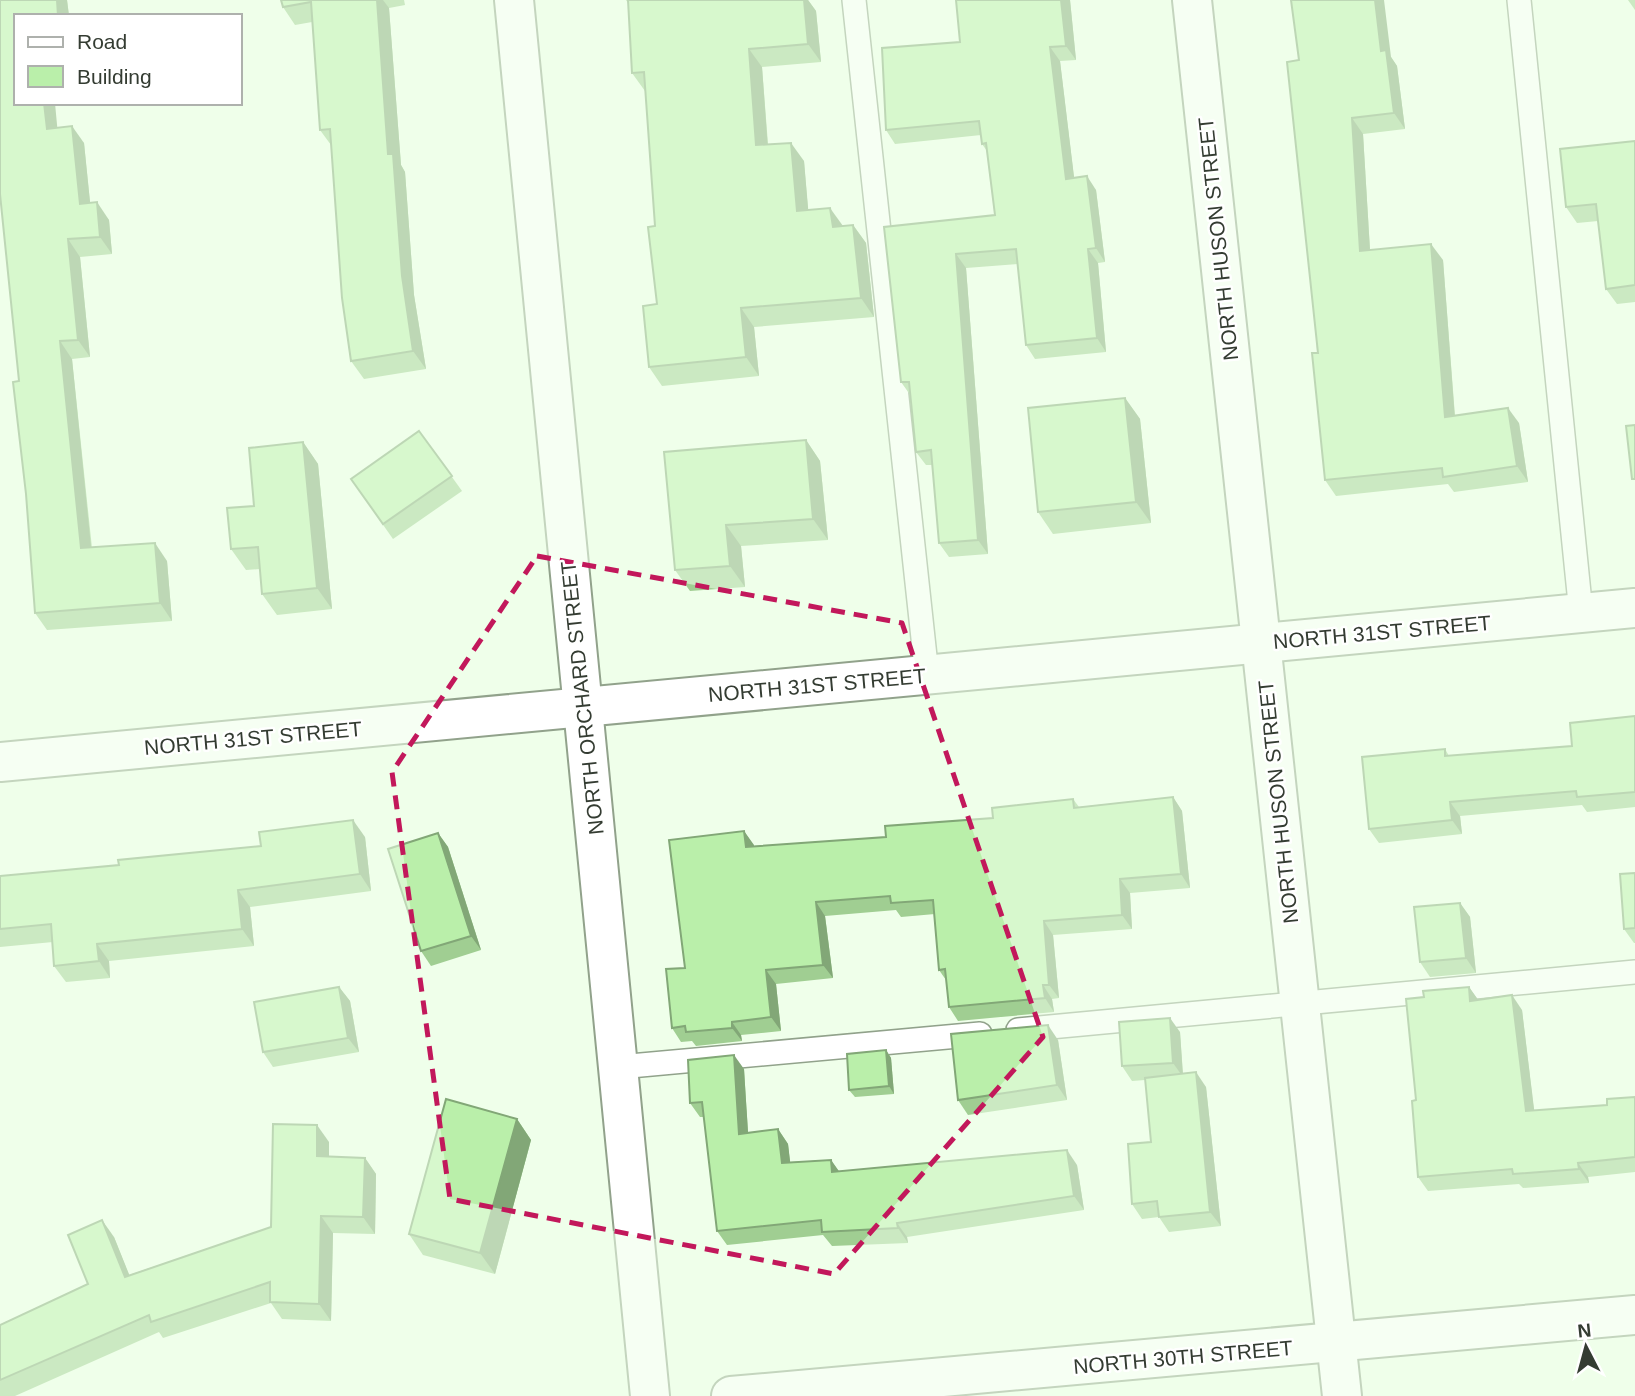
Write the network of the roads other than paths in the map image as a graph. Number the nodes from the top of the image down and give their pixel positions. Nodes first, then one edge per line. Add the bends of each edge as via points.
1 (514, 0) edge
2 (854, 0) edge
3 (1192, 0) edge
4 (1519, 0) edge
5 (1635, 608) edge
6 (1581, 613) junction
7 (1261, 643) junction
8 (927, 675) junction
9 (583, 706) junction
10 (0, 762) edge
11 (1635, 972) edge
12 (1300, 1004) junction
13 (619, 1067) junction
14 (1635, 1315) edge
15 (1336, 1343) junction
16 (650, 1396) edge
17 (731, 1396) edge
18 (1342, 1396) edge

1 - 9 street, NORTH ORCHARD STREET
2 - 8 lane
3 - 7 street, NORTH HUSON STREET
4 - 6 lane
5 - 6 street, NORTH 31ST STREET
6 - 7 street, NORTH 31ST STREET
7 - 8 street, NORTH 31ST STREET
7 - 12 street, NORTH HUSON STREET
8 - 9 street, NORTH 31ST STREET
9 - 10 street, NORTH 31ST STREET
9 - 13 street, NORTH ORCHARD STREET
11 - 12 lane
12 - 13 lane
12 - 15 street, NORTH HUSON STREET
13 - 16 street, NORTH ORCHARD STREET
14 - 15 street, NORTH 30TH STREET
15 - 17 street, NORTH 30TH STREET
15 - 18 street, NORTH HUSON STREET

